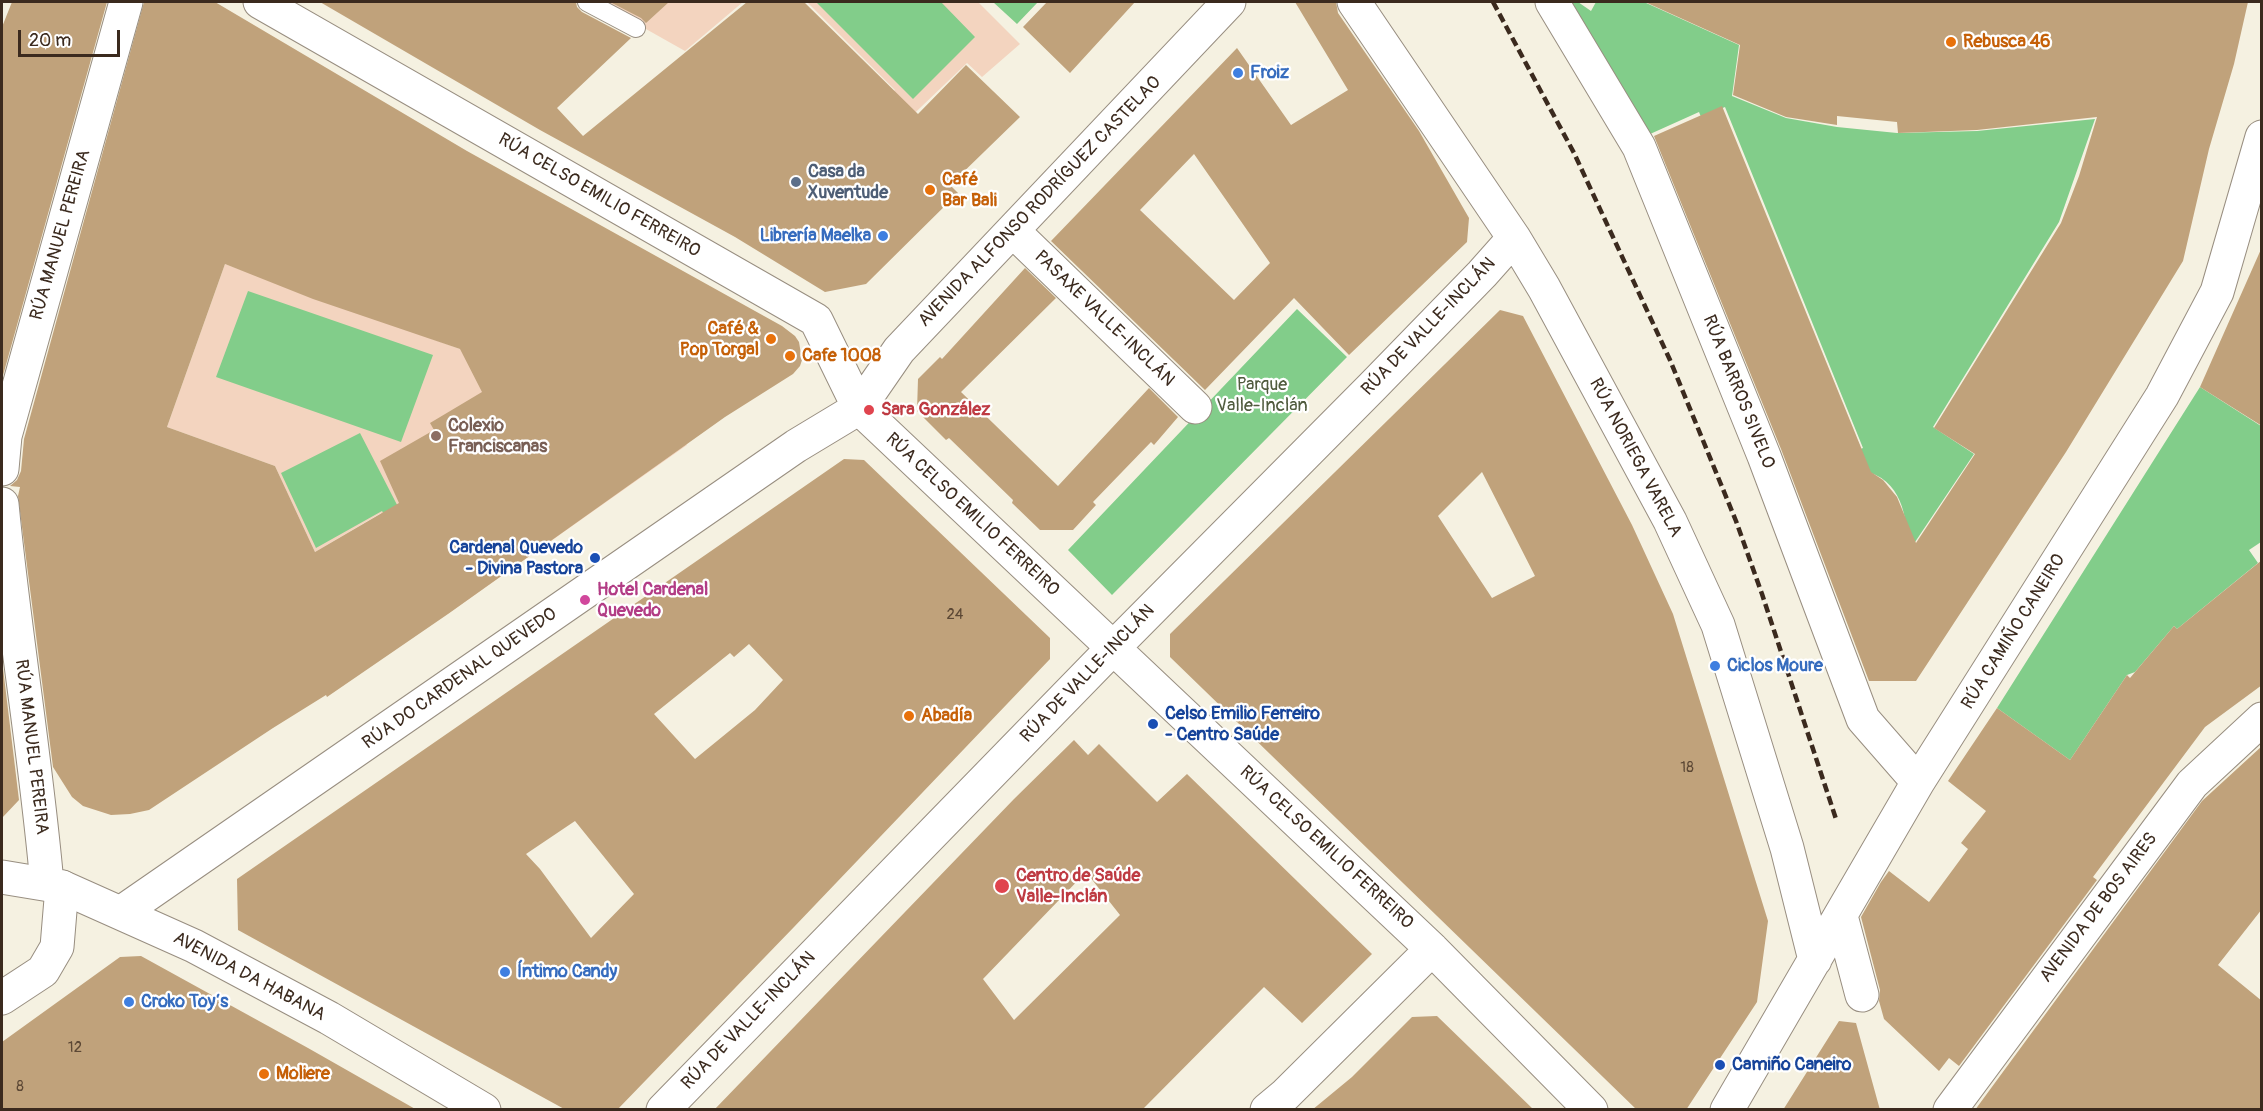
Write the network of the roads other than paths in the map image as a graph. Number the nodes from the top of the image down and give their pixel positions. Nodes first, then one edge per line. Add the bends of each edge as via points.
1 (126, 2) edge
2 (260, 2) edge
3 (587, 2) edge
4 (1230, 2) edge
5 (1354, 2) edge
6 (1552, 2) edge
7 (636, 28) dead end
8 (2262, 137) edge
9 (1013, 231) junction
10 (1514, 238) junction
11 (1195, 407) dead end
12 (859, 408) junction
13 (2, 469) edge
14 (2, 504) edge
15 (1114, 647) junction
16 (2262, 719) edge
17 (1918, 782) junction
18 (2, 877) edge
19 (55, 885) junction
20 (122, 912) junction
21 (1841, 916) junction
22 (1432, 949) junction
23 (1815, 960) junction
24 (1862, 995) dead end
25 (2, 998) edge
26 (484, 1110) edge
27 (663, 1110) edge
28 (1267, 1110) edge
29 (1591, 1110) edge
30 (1726, 1110) edge
31 (1950, 1110) edge

1 - 13 street, RÚA MANUEL PEREIRA via 5,436
2 - 12 street, RÚA CELSO EMILIO FERREIRO via 816,320
3 - 7 lane
4 - 9 street, AVENIDA ALFONSO RODRÍGUEZ CASTELAO
5 - 10 street, RÚA NORIEGA VARELA
6 - 17 street, RÚA BARROS SIVELO via 1639,147 1764,456 1863,719
8 - 17 street, RÚA CAMIÑO CANEIRO via 2217,292 2164,393
9 - 11 street, PASAXE VALLE-INCLÁN
9 - 12 street, AVENIDA ALFONSO RODRÍGUEZ CASTELAO via 899,350
10 - 15 street, RÚA DE VALLE-INCLÁN
10 - 23 street, RÚA NORIEGA VARELA via 1670,521 1718,625 1787,848
12 - 15 street, RÚA CELSO EMILIO FERREIRO
12 - 20 street, RÚA DO CARDENAL QUEVEDO via 796,446
14 - 19 street, RÚA MANUEL PEREIRA via 42,818
15 - 22 street, RÚA CELSO EMILIO FERREIRO
15 - 27 street, RÚA DE VALLE-INCLÁN
16 - 31 street, AVENIDA DE BOS AIRES via 2192,784
17 - 21 street, RÚA CAMIÑO CANEIRO
18 - 19 street, AVENIDA DA HABANA
19 - 20 street, AVENIDA DA HABANA
19 - 25 street, RÚA MANUEL PEREIRA via 57,947 43,970
20 - 26 street, AVENIDA DA HABANA via 329,1018
21 - 23 street, RÚA CAMIÑO CANEIRO
21 - 24 street
22 - 28 street
22 - 29 street, RÚA CELSO EMILIO FERREIRO
23 - 30 street, RÚA CAMIÑO CANEIRO

